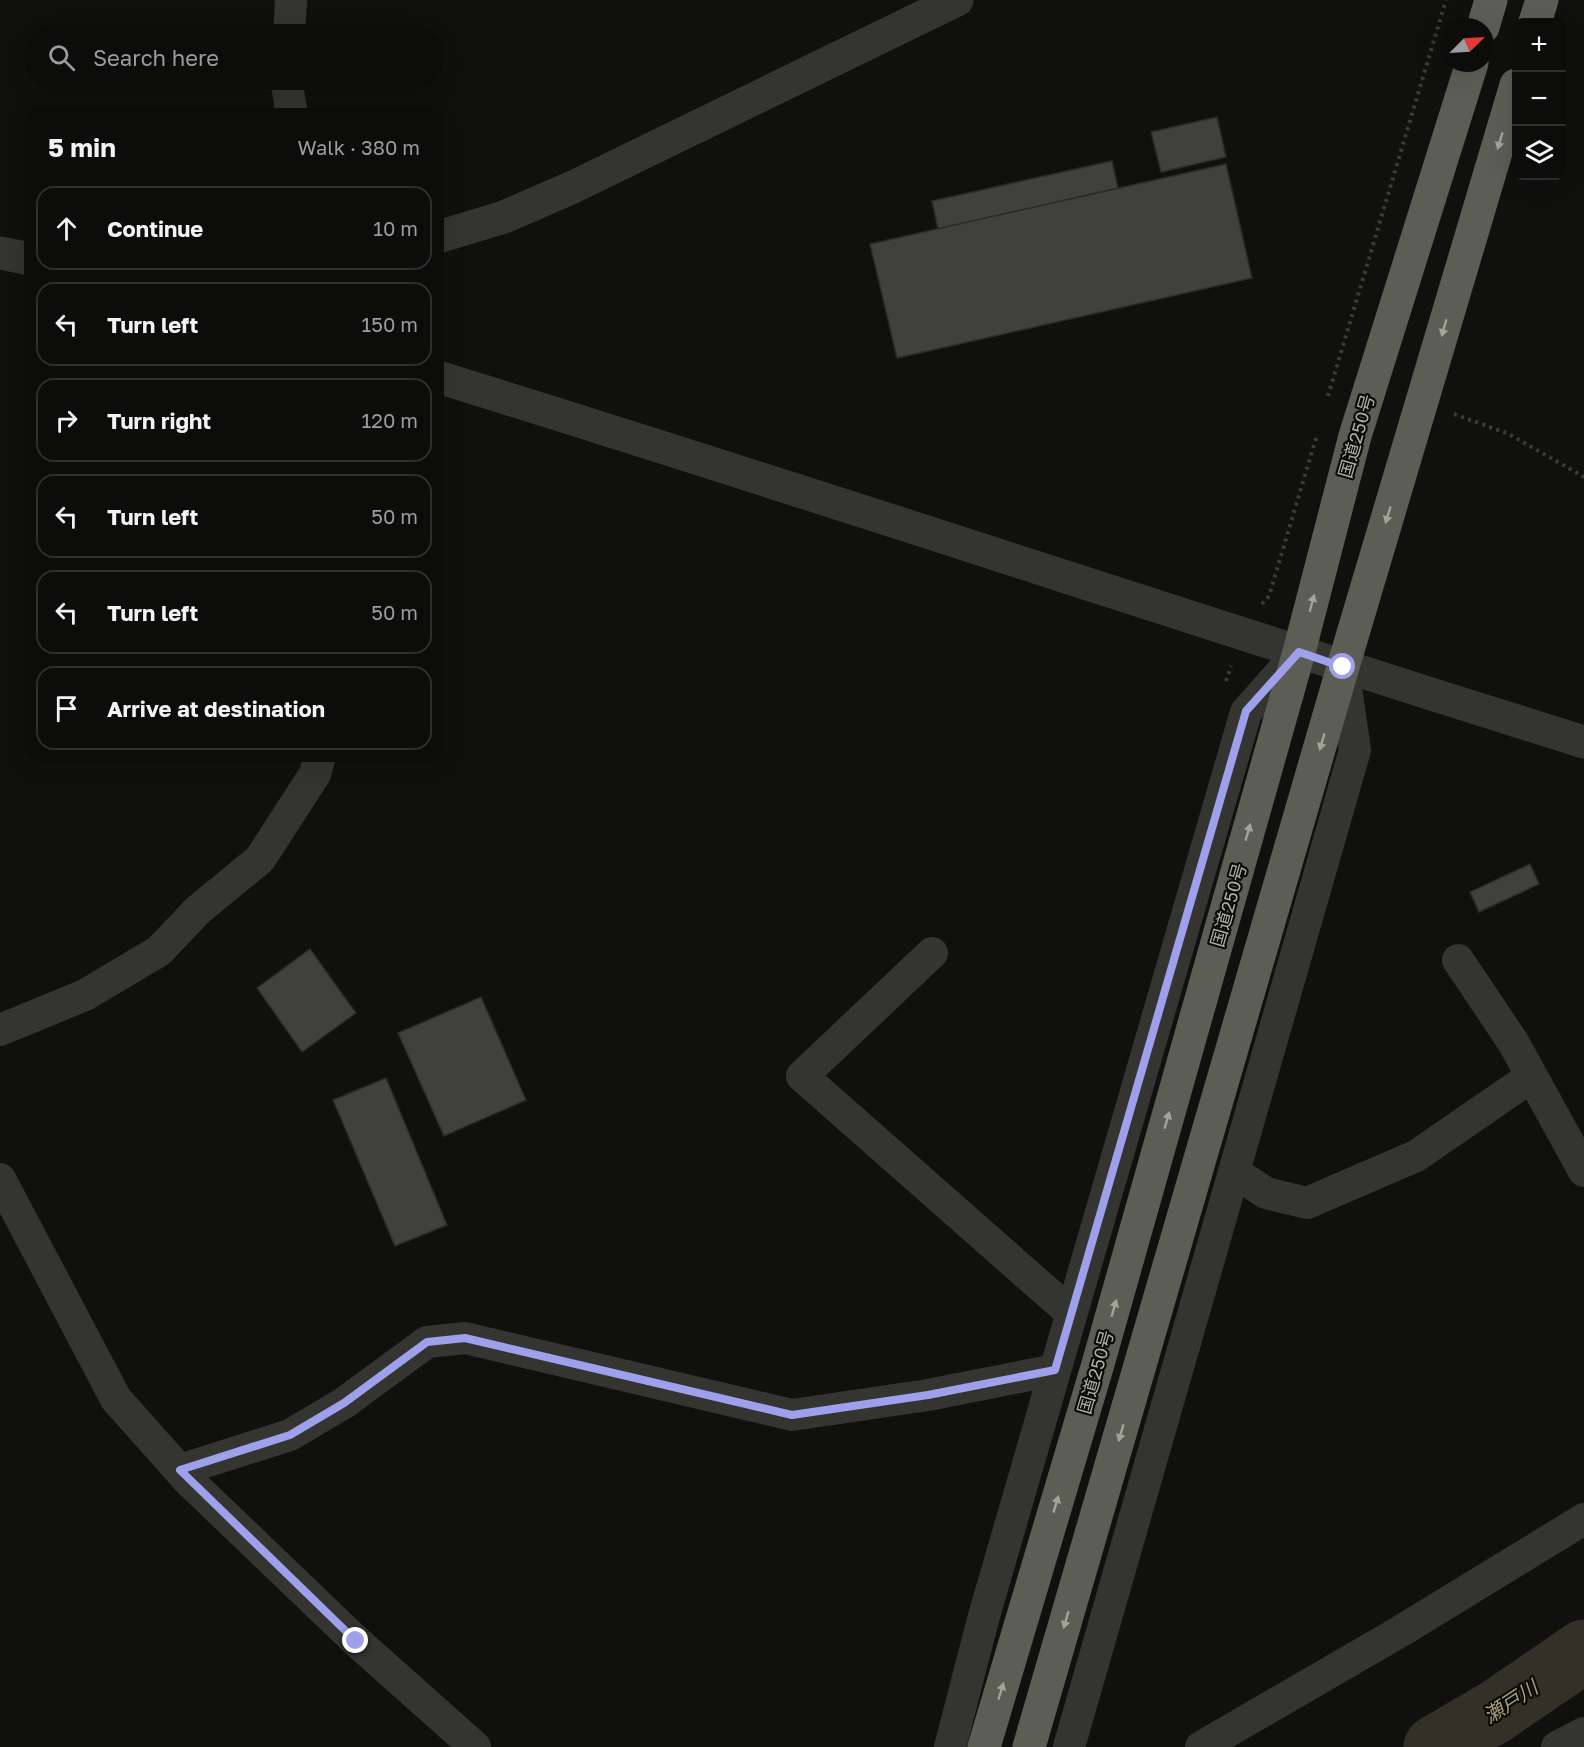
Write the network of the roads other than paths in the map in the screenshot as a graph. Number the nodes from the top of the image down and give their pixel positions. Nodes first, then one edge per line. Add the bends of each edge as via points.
1 (291, 0) edge
2 (957, 0) edge
3 (1491, 0) edge
4 (1542, 0) edge
5 (1486, 18) edge
6 (1536, 18) edge
7 (290, 24) edge
8 (1469, 72) edge
9 (288, 90) edge
10 (1512, 98) edge
11 (291, 108) edge
12 (444, 235) edge
13 (0, 254) edge
14 (24, 258) edge
15 (444, 379) edge
16 (1299, 652) junction
17 (1343, 667) junction
18 (1584, 742) edge
19 (318, 762) edge
20 (932, 953) dead end
21 (1458, 960) dead end
22 (0, 1030) edge
23 (1531, 1077) junction
24 (1584, 1171) edge
25 (1234, 1172) junction
26 (0, 1179) edge
27 (1071, 1313) junction
28 (1055, 1370) junction
29 (180, 1470) junction
30 (1584, 1519) edge
31 (1584, 1733) edge
32 (475, 1747) edge
33 (950, 1747) edge
34 (984, 1747) edge
35 (1029, 1747) edge
36 (1069, 1747) edge
37 (1201, 1747) edge
38 (1557, 1747) edge

1 - 7 street
2 - 12 street via 573,187 504,217
3 - 5 highway
4 - 6 highway
16 -> 8 highway, 国道250号 via 1355,436
9 - 11 street
10 -> 17 highway
13 - 14 street
15 - 16 street
16 - 17 street
16 - 27 street via 1246,711
34 -> 16 highway, 国道250号 via 1098,1364
17 - 18 street
17 - 25 street via 1355,750
17 -> 35 highway
19 - 22 street via 315,774 260,859 198,910 159,951 85,995
20 - 27 street via 802,1076
21 - 23 street via 1513,1042
23 - 24 street
23 - 25 street via 1416,1156 1307,1203 1266,1193
25 - 36 street
26 - 29 street via 116,1399
27 - 28 street
28 - 29 street via 928,1395 792,1415 465,1338 427,1342 344,1403 290,1435
28 - 33 street
29 - 32 street via 356,1641
30 - 37 street
31 - 38 street

